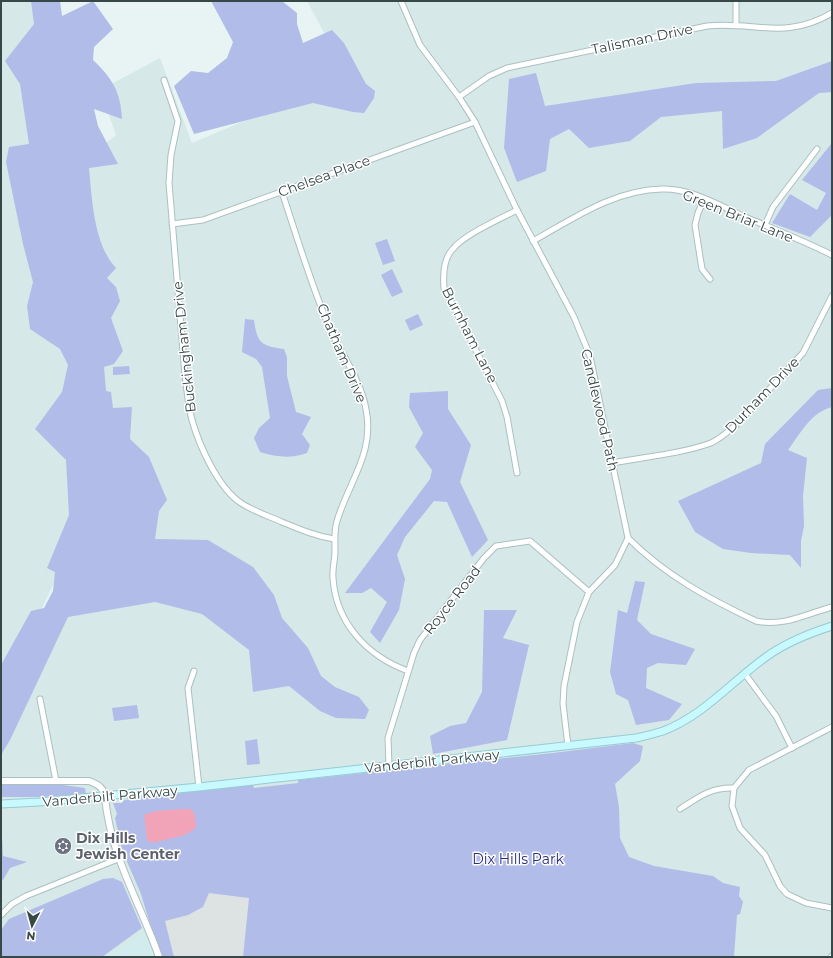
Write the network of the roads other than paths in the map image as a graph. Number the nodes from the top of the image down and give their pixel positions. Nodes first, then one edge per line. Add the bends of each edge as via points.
1 (736, 1) edge
2 (403, 2) edge
3 (832, 13) edge
4 (736, 24) junction
5 (164, 80) dead end
6 (459, 97) junction
7 (475, 122) junction
8 (818, 149) dead end
9 (282, 192) junction
10 (704, 199) junction
11 (517, 210) junction
12 (172, 224) junction
13 (765, 226) junction
14 (533, 241) junction
15 (832, 255) edge
16 (710, 279) dead end
17 (832, 296) edge
18 (612, 463) junction
19 (517, 473) dead end
20 (628, 538) junction
21 (334, 539) junction
22 (589, 592) junction
23 (832, 607) edge
24 (832, 626) edge
25 (194, 671) dead end
26 (408, 671) junction
27 (745, 674) junction
28 (40, 699) dead end
29 (832, 727) edge
30 (568, 746) junction
31 (792, 748) junction
32 (389, 766) junction
33 (1, 781) edge
34 (56, 781) junction
35 (199, 787) junction
36 (734, 788) junction
37 (104, 796) junction
38 (1, 804) edge
39 (680, 809) dead end
40 (118, 859) junction
41 (832, 908) edge
42 (1, 915) edge
43 (158, 957) edge

1 - 4 street
2 - 6 street, Candlewood Path via 420,45
3 - 4 street, Talisman Drive via 814,22 788,29
4 - 6 street, Talisman Drive via 707,26 507,68 488,76
5 - 12 street, Buckingham Drive via 178,121 171,155 169,183
6 - 7 street, Candlewood Path
7 - 9 street, Chelsea Place
7 - 11 street, Candlewood Path
8 - 13 street via 773,207
9 - 12 street, Chelsea Place via 203,220
9 - 21 street, Chatham Drive via 323,311 360,388 369,425 366,451 336,521
10 - 13 street, Green Briar Lane
10 - 14 street, Green Briar Lane via 680,191 662,189 626,195 592,207
10 - 16 street via 695,225 702,269
11 - 14 street, Candlewood Path
11 - 19 street, Burnham Lane via 465,238 446,260 443,275 444,288 502,400
12 - 21 street, Buckingham Drive via 188,402 195,430 214,470 225,488 240,502 296,528
13 - 15 street, Green Briar Lane
14 - 18 street, Candlewood Path via 574,317 590,356
17 - 18 street, Durham Drive via 803,353 724,435 711,442 683,450
18 - 20 street, Candlewood Path
20 - 22 street via 615,565
20 - 23 street via 686,585 756,621 788,622
21 - 26 street, Chatham Drive via 334,591 338,605 354,635 367,649 386,662
22 - 26 street, Royce Road via 530,542 496,546 420,640
22 - 30 street via 577,622 564,686 563,704
24 - 27 main road, Vanderbilt Parkway via 783,647
25 - 35 street via 188,688
26 - 32 street, Royce Road via 388,738
27 - 30 main road, Vanderbilt Parkway via 701,710 662,731 636,738
27 - 31 street via 773,710
28 - 34 street
29 - 31 street
30 - 32 main road, Vanderbilt Parkway
31 - 36 street via 749,770
32 - 35 main road, Vanderbilt Parkway
33 - 34 street
34 - 37 street via 89,781 98,784 104,790
35 - 37 main road, Vanderbilt Parkway
36 - 39 street via 722,787 708,792
36 - 41 street via 732,806 740,828 765,855 786,894 806,903
37 - 38 main road, Vanderbilt Parkway
37 - 40 street
40 - 42 street via 26,896 12,904
40 - 43 street

